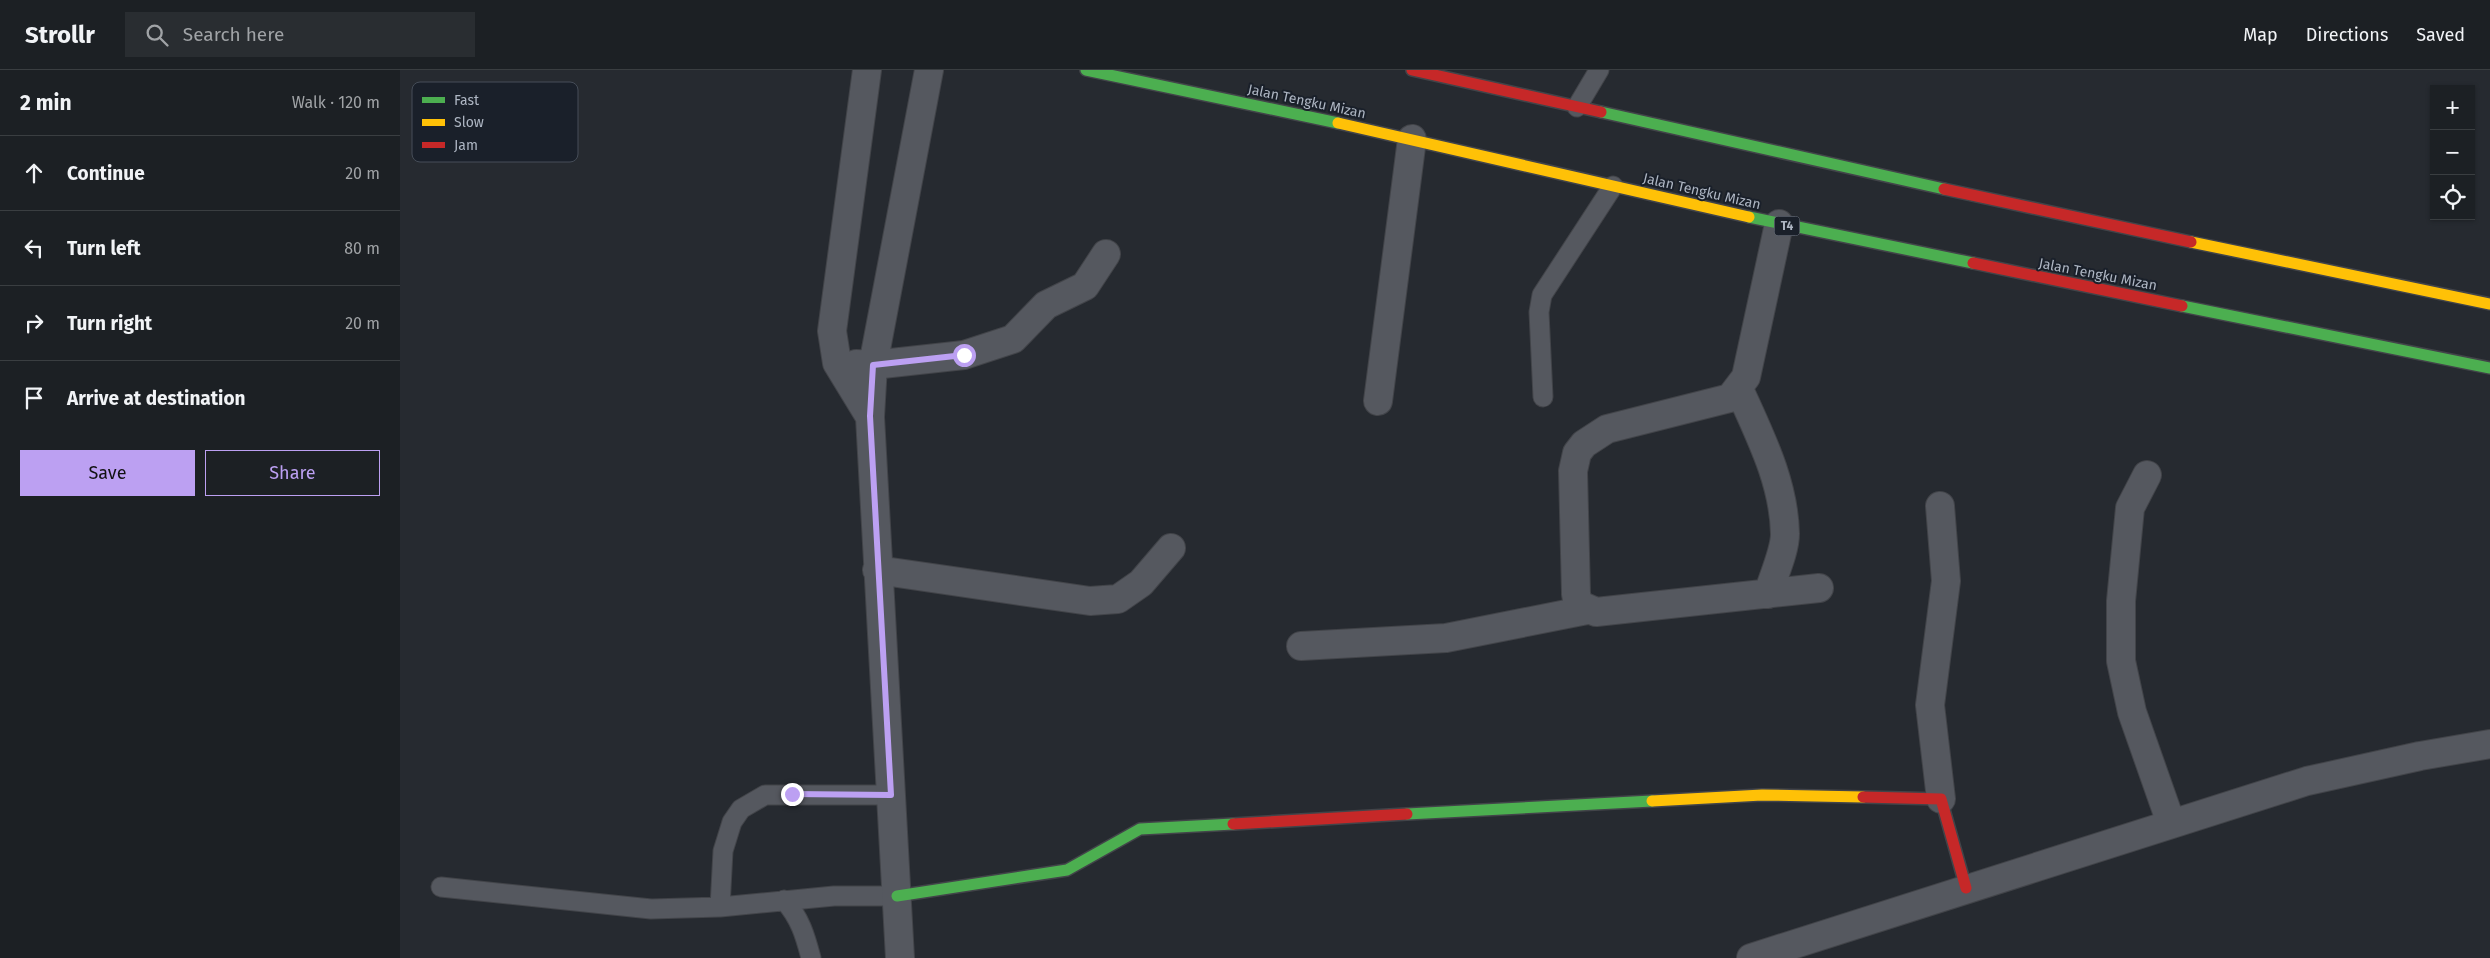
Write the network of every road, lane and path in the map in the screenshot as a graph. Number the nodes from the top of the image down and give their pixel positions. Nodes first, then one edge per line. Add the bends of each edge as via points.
1 (867, 70) edge
2 (929, 70) edge
3 (1086, 70) edge
4 (1412, 70) edge
5 (1599, 70) edge
6 (1577, 106) junction
7 (1412, 139) junction
8 (1613, 186) junction
9 (1779, 224) junction
10 (1106, 254) dead end
11 (2490, 304) edge
12 (837, 363) junction
13 (873, 365) junction
14 (2490, 368) edge
15 (1738, 389) junction
16 (1543, 397) dead end
17 (1378, 401) dead end
18 (870, 416) junction
19 (2146, 475) dead end
20 (1940, 506) dead end
21 (1171, 548) dead end
22 (877, 570) junction
23 (1819, 588) dead end
24 (1768, 594) junction
25 (1587, 610) junction
26 (1301, 646) dead end
27 (2490, 744) edge
28 (891, 795) junction
29 (1941, 799) junction
30 (2171, 823) junction
31 (441, 887) dead end
32 (1966, 888) junction
33 (897, 896) junction
34 (784, 900) junction
35 (720, 907) junction
36 (811, 958) edge
37 (900, 958) edge
38 (1751, 958) edge

1 - 12 street via 832,331
2 - 13 street
3 - 7 main road, Jalan Tengku Mizan / T4
4 - 6 main road
5 - 6 lane
6 - 11 main road via 2130,230
7 - 8 main road, Jalan Tengku Mizan / T4
7 - 17 street
8 - 9 main road, Jalan Tengku Mizan / T4
8 - 16 lane via 1542,295 1539,312
9 - 14 main road, Jalan Tengku Mizan / T4
9 - 15 street via 1746,377
10 - 13 street via 1085,286 1046,305 1013,339 964,355
12 - 13 street
12 - 18 street
13 - 18 street
15 - 24 street via 1772,461 1780,495 1785,536
15 - 25 street via 1730,398 1607,429 1584,444 1577,453 1573,471 1576,594 1578,604
18 - 22 street
19 - 30 street via 2130,508 2121,601 2121,661 2132,712
20 - 29 street via 1946,581 1930,705
21 - 22 street via 1141,583 1118,599 1090,601
22 - 28 street
23 - 24 street
24 - 25 street via 1596,612
25 - 26 street via 1446,638
27 - 30 street via 2307,781
28 - 33 street
28 - 35 lane via 765,795 741,809 732,822 723,851
29 - 32 main road
29 - 33 main road via 1762,795 1140,829 1067,870
30 - 32 street
31 - 35 lane via 652,909
32 - 38 street
33 - 34 lane
33 - 37 street
34 - 35 lane
34 - 36 lane via 804,928

